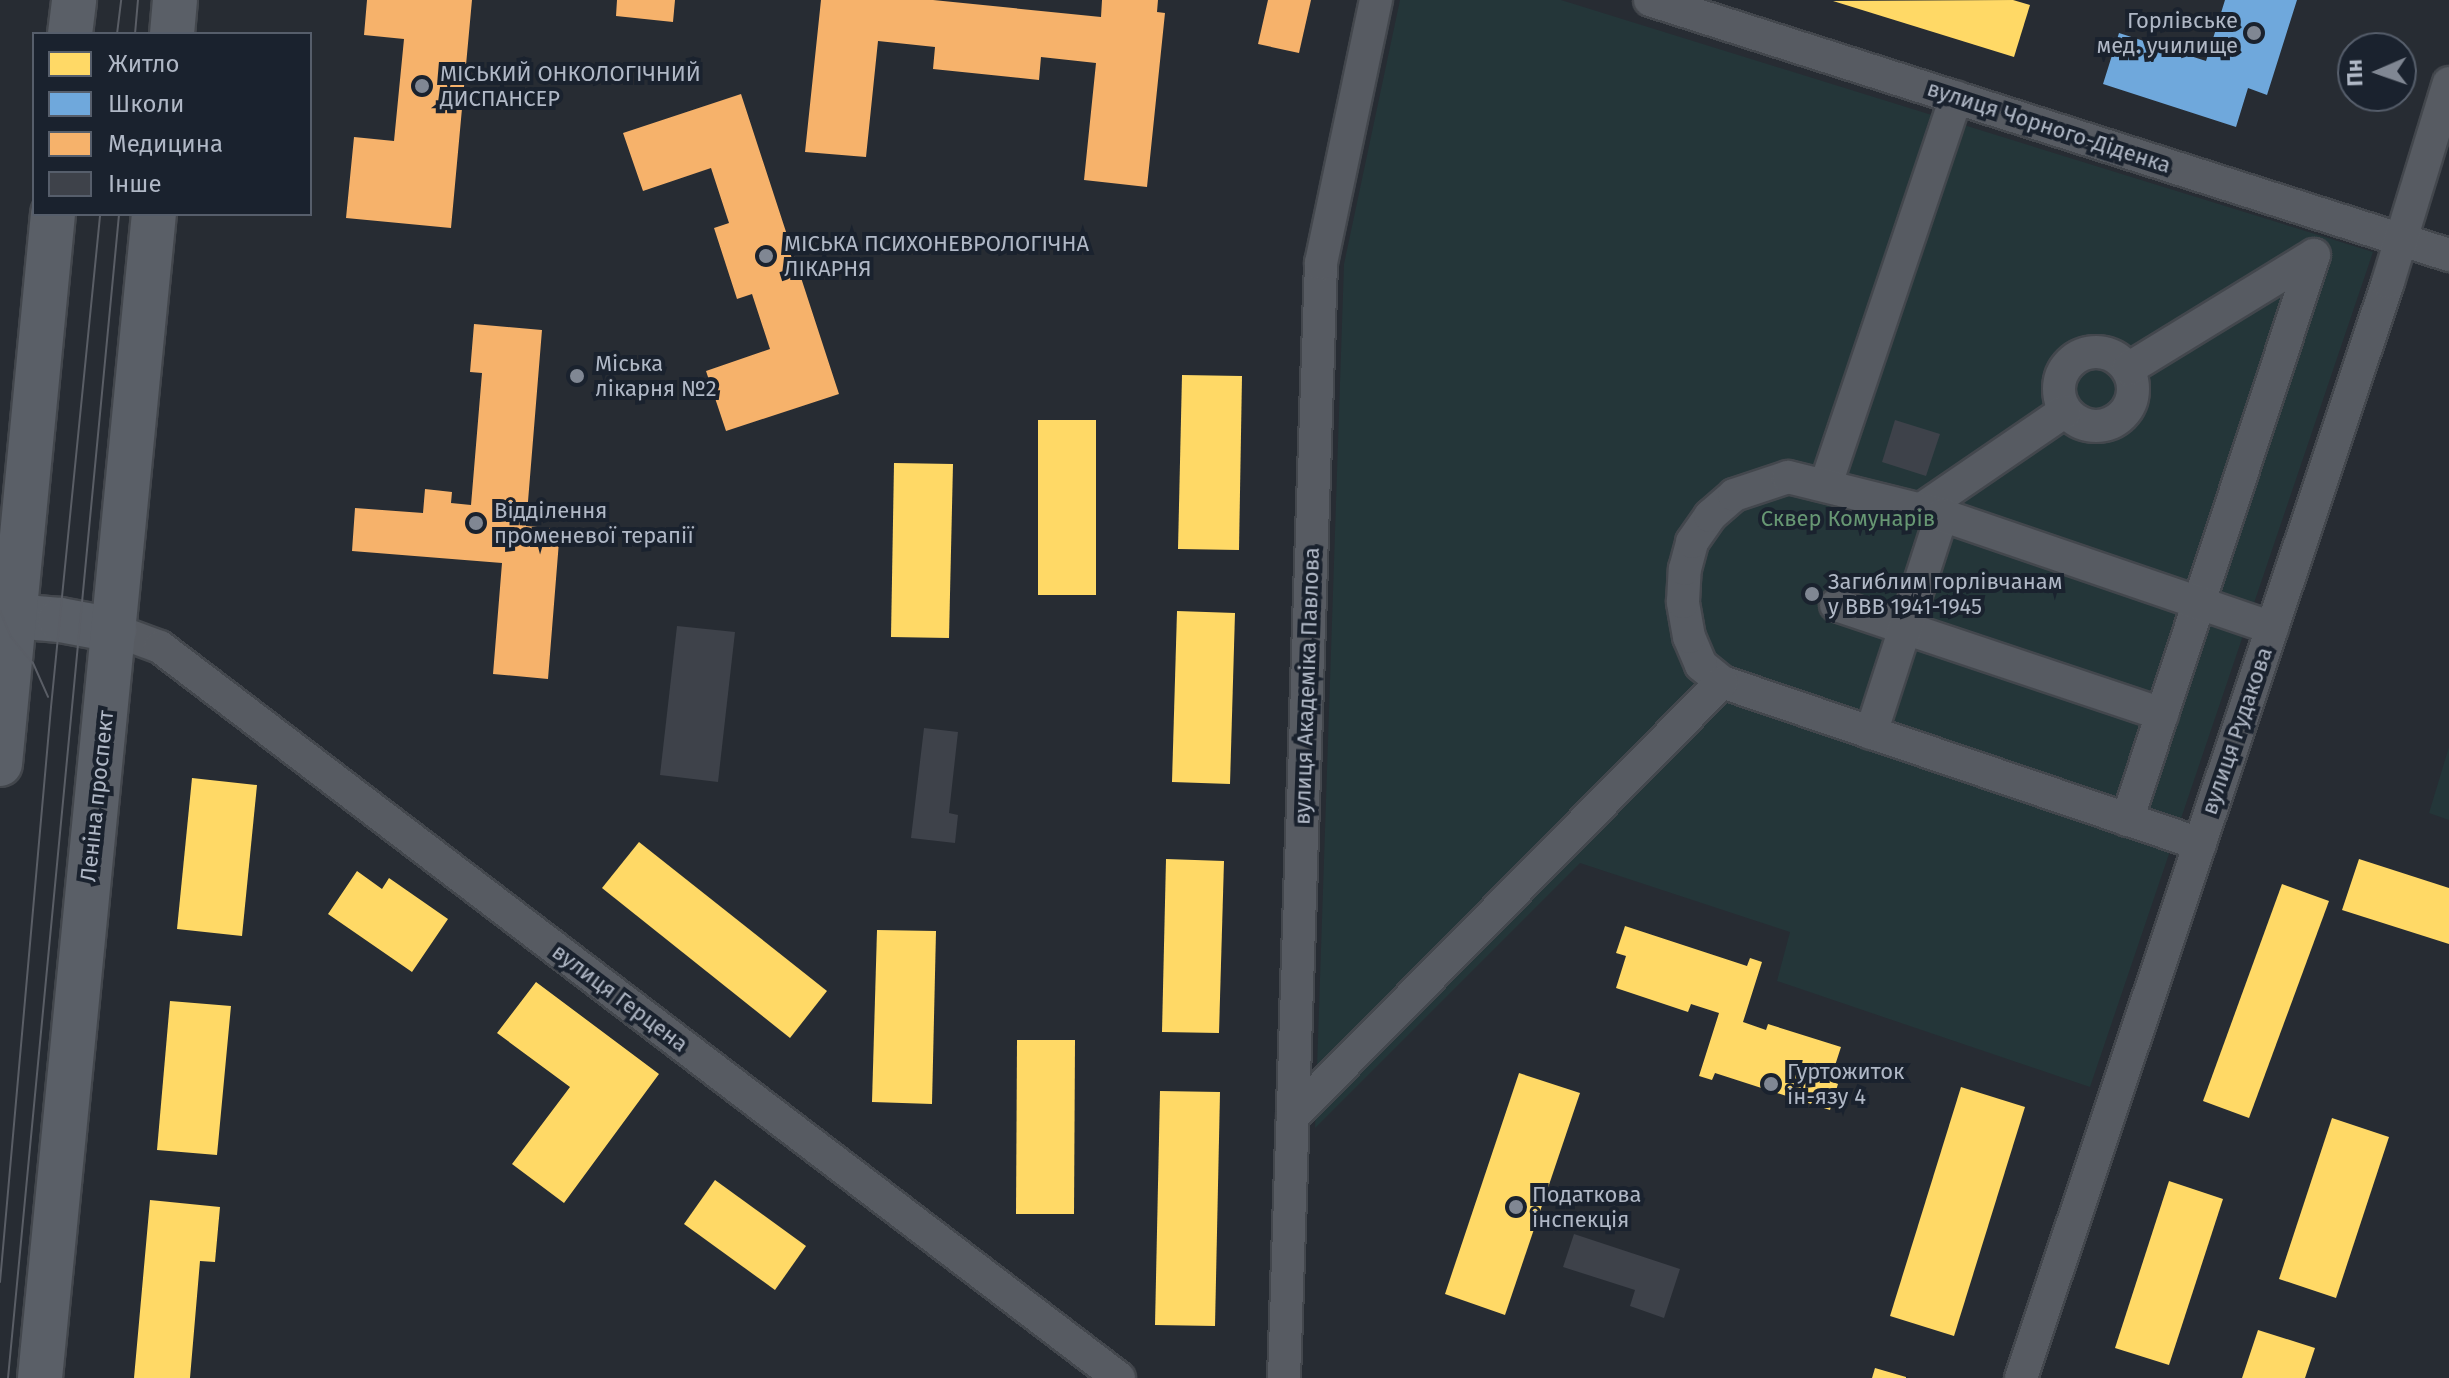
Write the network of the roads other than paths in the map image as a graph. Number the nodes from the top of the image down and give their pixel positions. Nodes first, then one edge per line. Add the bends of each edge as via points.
1 (74, 0) edge
2 (175, 0) edge
3 (1376, 0) edge
4 (1650, 0) edge
5 (70, 32) edge
6 (172, 32) edge
7 (2449, 83) edge
8 (1956, 97) junction
9 (53, 216) edge
10 (154, 216) edge
11 (2401, 239) junction
12 (2449, 255) edge
13 (2128, 369) junction
14 (2065, 411) junction
15 (1826, 484) junction
16 (1932, 512) junction
17 (2199, 603) junction
18 (1836, 605) dead end
19 (7, 616) edge
20 (1905, 627) junction
21 (2272, 628) junction
22 (114, 630) junction
23 (1722, 682) junction
24 (2162, 714) junction
25 (1871, 733) junction
26 (0, 764) edge
27 (2127, 820) junction
28 (2200, 844) junction
29 (1293, 1116) junction
30 (40, 1378) edge
31 (1119, 1378) edge
32 (1284, 1378) edge
33 (2021, 1378) edge

1 - 5 main road
2 - 6 main road
3 - 29 street, вулиця Академіка Павлова via 1321,263
4 - 8 street, вулиця Чорного-Діденка
7 - 11 street, вулиця Рудакова
8 - 11 street, вулиця Чорного-Діденка
8 - 15 street
9 - 19 main road
10 - 22 main road, Леніна проспект
11 - 12 street, вулиця Чорного-Діденка
11 - 21 street, вулиця Рудакова
13 - 14 street via 2130,404 2109,424 2087,426
13 - 14 street via 2103,352 2075,357 2058,385
13 - 17 street via 2314,255
14 - 16 street
15 - 16 street
15 - 23 street via 1788,477 1734,495 1692,542 1683,602 1689,637 1701,665
16 - 17 street
16 - 20 street
17 - 21 street
17 - 24 street
18 - 20 street
19 - 22 main road
19 - 26 main road
20 - 24 street
20 - 25 street
21 - 28 street, вулиця Рудакова
22 - 30 main road, Леніна проспект
22 - 31 street, вулиця Герцена via 160,647
23 - 25 street
23 - 29 street
24 - 27 street
25 - 27 street
27 - 28 street
28 - 33 street, вулиця Рудакова
29 - 32 street, вулиця Академіка Павлова

